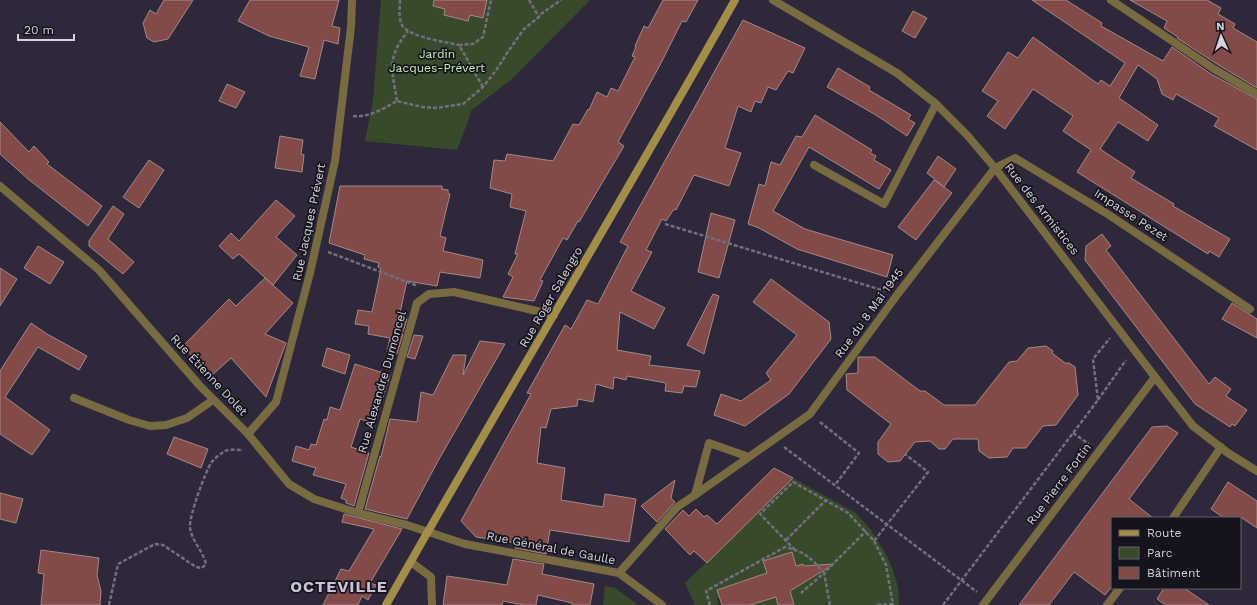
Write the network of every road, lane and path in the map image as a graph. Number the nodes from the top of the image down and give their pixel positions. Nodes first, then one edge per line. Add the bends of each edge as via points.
1 (352, 0) edge
2 (400, 0) edge
3 (491, 0) edge
4 (529, 0) edge
5 (561, 0) edge
6 (735, 0) edge
7 (773, 0) edge
8 (1111, 0) edge
9 (539, 17) junction
10 (408, 31) junction
11 (459, 45) junction
12 (483, 87) junction
13 (1257, 94) edge
14 (397, 101) junction
15 (936, 104) junction
16 (341, 114) junction
17 (814, 165) dead end
18 (995, 168) junction
19 (0, 186) edge
20 (665, 224) dead end
21 (316, 247) junction
22 (429, 294) junction
23 (897, 295) junction
24 (1250, 309) dead end
25 (554, 315) junction
26 (1117, 328) junction
27 (1116, 374) dead end
28 (1155, 378) junction
29 (74, 398) dead end
30 (213, 400) junction
31 (1098, 400) junction
32 (810, 414) junction
33 (1073, 433) junction
34 (248, 434) junction
35 (774, 439) junction
36 (1221, 447) junction
37 (261, 450) junction
38 (1099, 452) junction
39 (905, 454) dead end
40 (749, 457) junction
41 (1257, 471) edge
42 (835, 485) junction
43 (695, 495) junction
44 (826, 500) junction
45 (358, 513) junction
46 (1174, 517) edge
47 (888, 525) junction
48 (866, 531) junction
49 (427, 532) junction
50 (786, 540) junction
51 (874, 541) junction
52 (795, 550) junction
53 (411, 562) junction
54 (824, 572) junction
55 (619, 573) junction
56 (961, 580) junction
57 (1119, 589) edge
58 (801, 593) dead end
59 (985, 602) edge
60 (893, 604) edge
61 (109, 605) edge
62 (386, 605) edge
63 (432, 605) edge
64 (662, 605) edge
65 (710, 605) edge
66 (830, 605) edge
67 (877, 605) edge
68 (943, 605) edge
69 (1107, 605) edge

1 - 16 street, Rue Jacques Prévert
2 - 10 path via 399,13 402,25
3 - 11 path via 483,37 473,44
4 - 9 path
5 - 9 path
6 - 25 main road, Rue Roger Salengro
7 - 15 street, Rue des Armistices via 897,73
8 - 13 street via 1214,69
9 - 12 path via 524,29
10 - 11 path
10 - 14 path via 398,44 391,69
11 - 12 path
12 - 14 path via 463,104 450,107 422,107
14 - 16 path via 360,117
15 - 17 street via 884,204
15 - 18 street, Rue des Armistices
16 - 21 street, Rue Jacques Prévert via 335,161
18 - 23 street, Rue du 8 Mai 1945
18 - 24 street, Impasse Pezet via 1015,158 1106,213
18 - 26 street, Rue des Armistices
19 - 30 street, Rue Étienne Dolet via 99,270
20 - 23 path
21 - 22 path via 421,287
21 - 34 street, Rue Jacques Prévert via 276,402
22 - 25 street via 454,292
22 - 45 street, Rue Alexandre Dumoncel via 417,303
23 - 32 street, Rue du 8 Mai 1945
25 - 49 main road, Rue Roger Salengro
26 - 28 street, Rue des Armistices
26 - 31 path via 1093,359
27 - 31 path
28 - 36 street, Rue des Armistices via 1193,426
28 - 38 street, Rue Pierre Fortin
29 - 30 street via 150,426 166,425 187,418
30 - 34 street, Rue Étienne Dolet
31 - 33 path
32 - 35 street, Rue du 8 Mai 1945
32 - 42 path via 859,453
33 - 38 path
33 - 56 path
34 - 37 street, Rue Étienne Dolet
35 - 40 street, Rue du 8 Mai 1945
35 - 42 path
36 - 41 street, Rue des Armistices
36 - 46 street
37 - 45 street, Rue Étienne Dolet via 289,484 314,499
37 - 61 path via 225,451 211,464 195,504 190,527 206,564 202,568 196,567 163,545 155,544 118,564
38 - 59 street, Rue Pierre Fortin
39 - 47 path via 928,472
40 - 43 street, Rue du 8 Mai 1945
40 - 43 street via 708,443
42 - 47 path
43 - 55 street, Rue du 8 Mai 1945 via 677,507
44 - 48 path via 848,513
44 - 50 path
44 - 50 path via 793,482 760,514
45 - 49 street, Rue Étienne Dolet
47 - 51 path
47 - 56 path
48 - 51 path
48 - 54 path
49 - 53 main road, Rue Roger Salengro
49 - 55 street, Rue Général de Gaulle via 465,544
50 - 52 path
51 - 60 path via 886,565
52 - 54 path via 812,560
52 - 65 path via 784,547 706,591
53 - 62 main road, Rue Roger Salengro
53 - 63 street via 431,578
54 - 58 path
54 - 66 path
55 - 64 street, Rue Général de Gaulle
56 - 59 path
56 - 68 path
57 - 69 street
60 - 67 path

